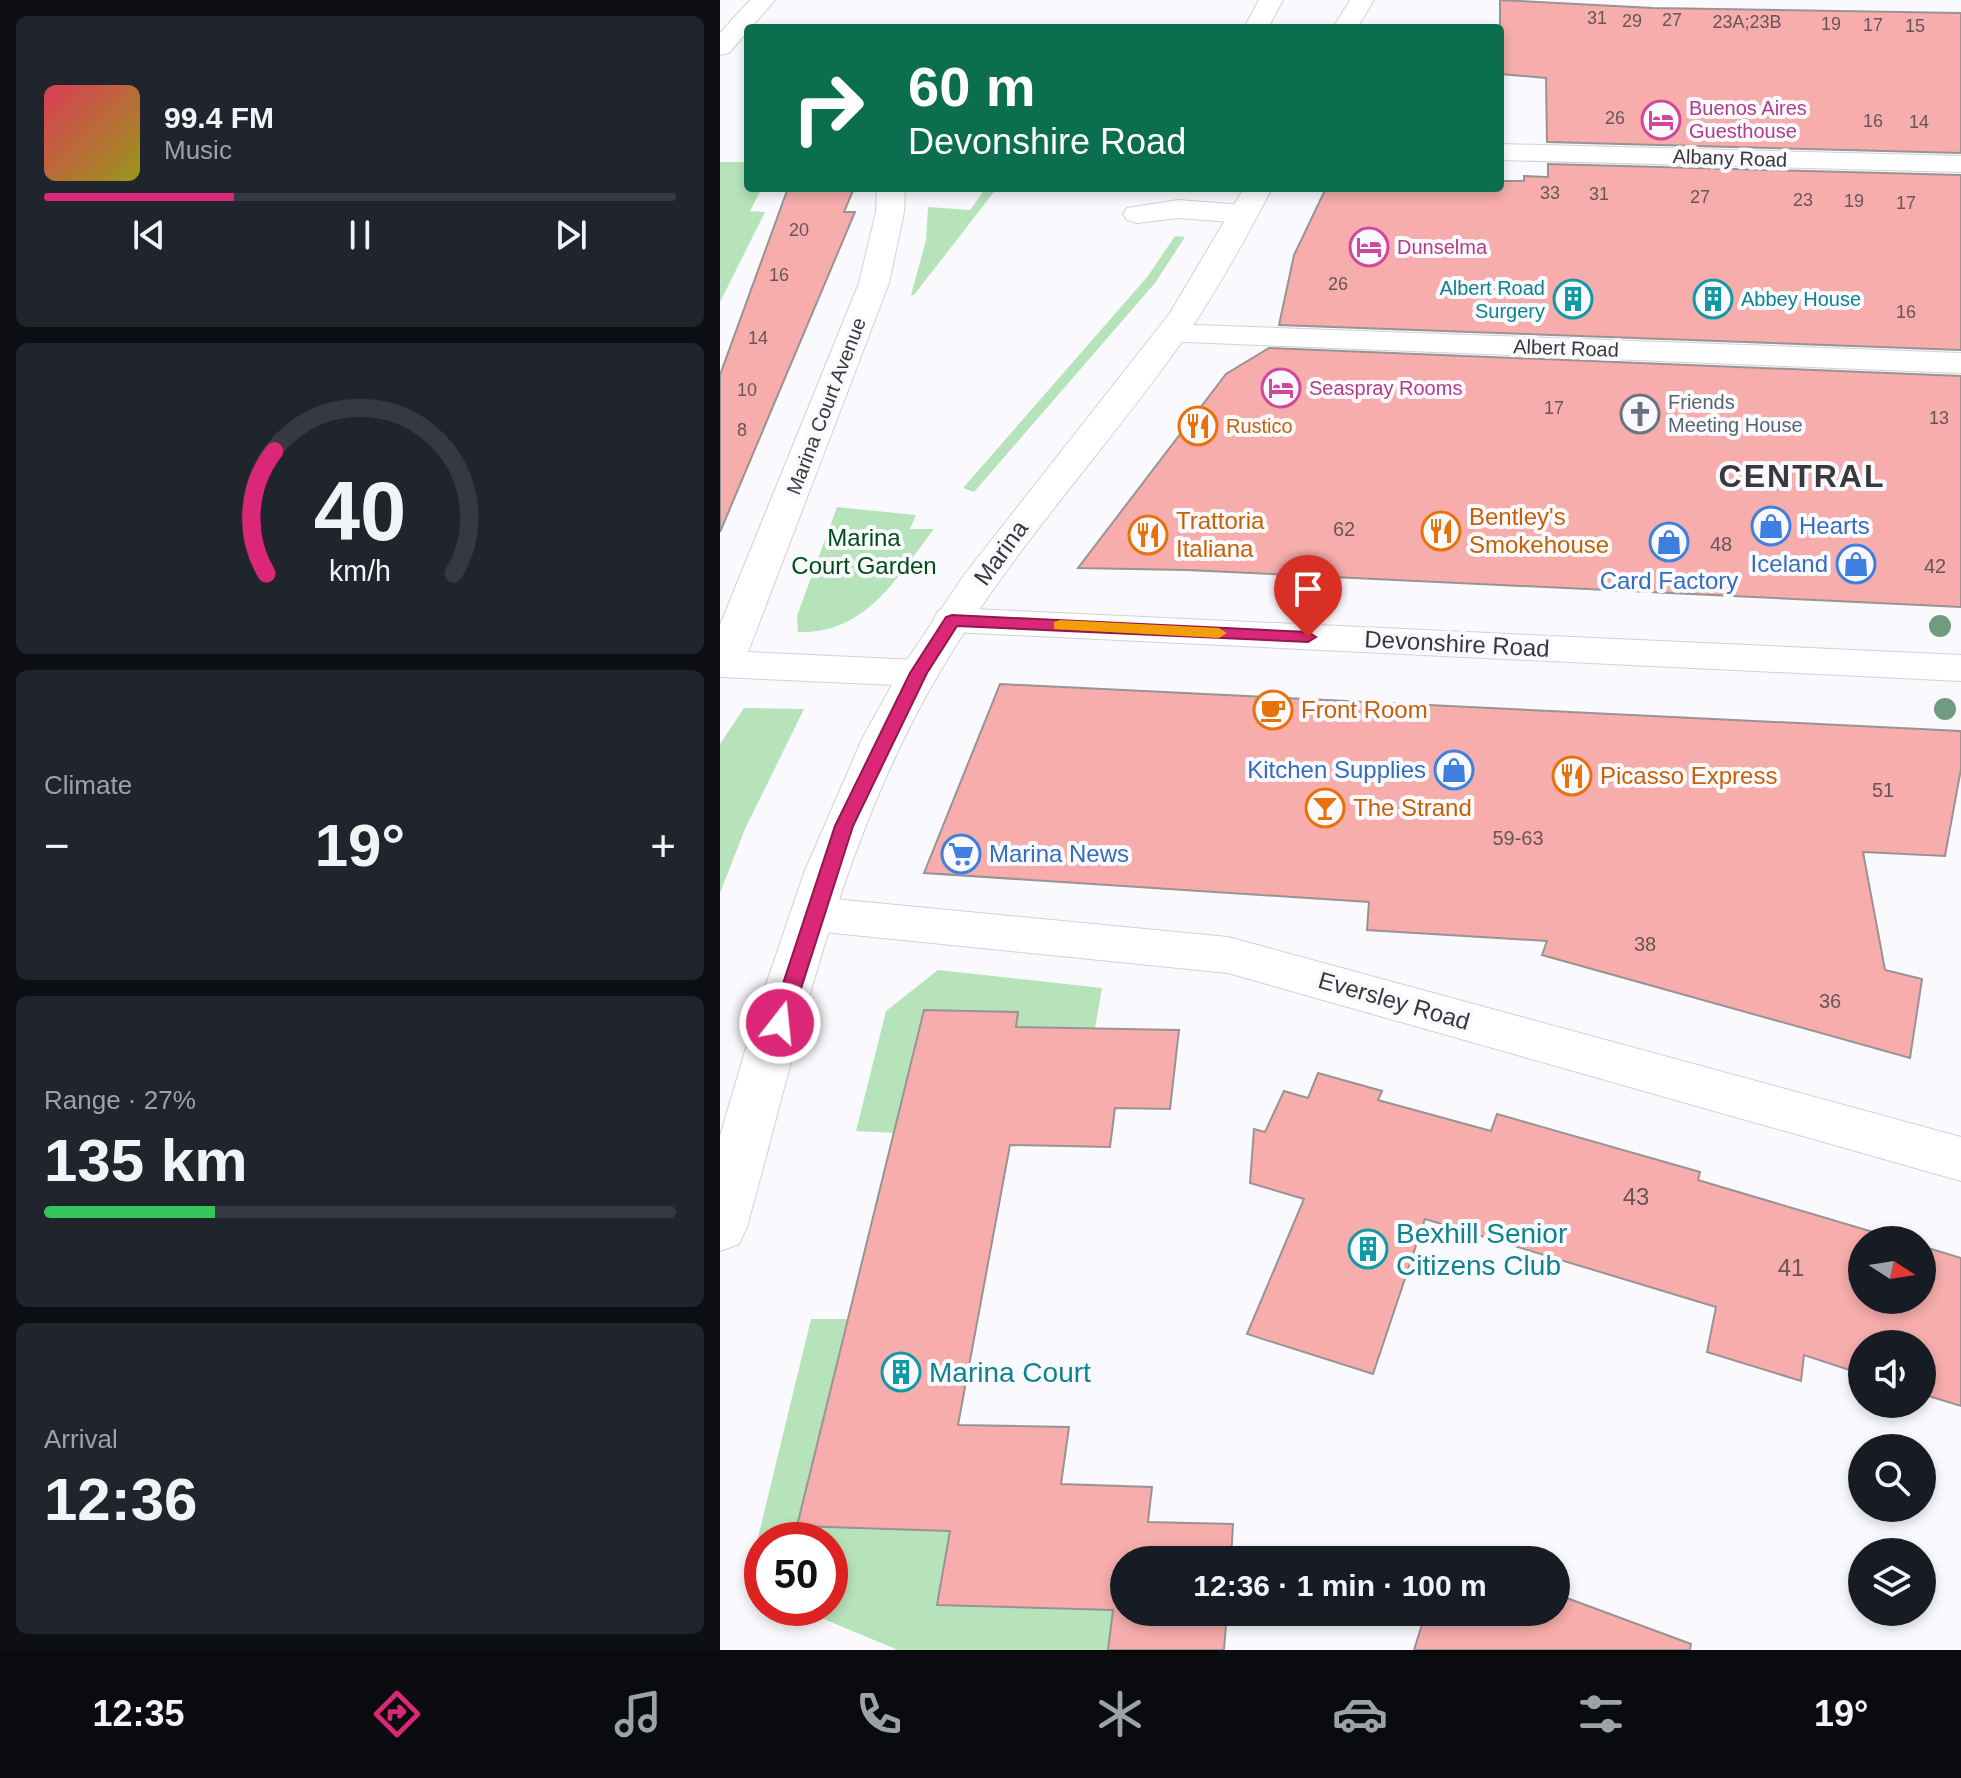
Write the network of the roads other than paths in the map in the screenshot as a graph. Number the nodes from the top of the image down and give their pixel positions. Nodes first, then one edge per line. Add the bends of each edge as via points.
1 (763, 0) edge
2 (1271, 0) edge
3 (1362, 0) edge
4 (1258, 24) edge
5 (1347, 24) edge
6 (720, 48) edge
7 (1504, 152) edge
8 (1961, 164) edge
9 (891, 192) edge
10 (1251, 201) edge
11 (1137, 214) dead end
12 (1171, 334) junction
13 (1961, 363) edge
14 (952, 620) junction
15 (722, 664) edge
16 (1961, 668) edge
17 (918, 673) junction
18 (814, 914) junction
19 (1961, 1159) edge
20 (720, 1227) edge

1 - 6 street
2 - 4 street
3 - 5 street
7 - 8 street, Albany Road
9 - 15 street, Marina Court Avenue via 874,283
10 - 11 street
10 - 12 street, Marina
12 - 13 street, Albert Road
12 - 14 street, Marina
14 - 16 street, Devonshire Road
14 - 17 street, Marina
15 - 17 street
17 - 18 street, Marina via 844,826
18 - 19 street, Eversley Road via 1228,955
18 - 20 street, Marina

